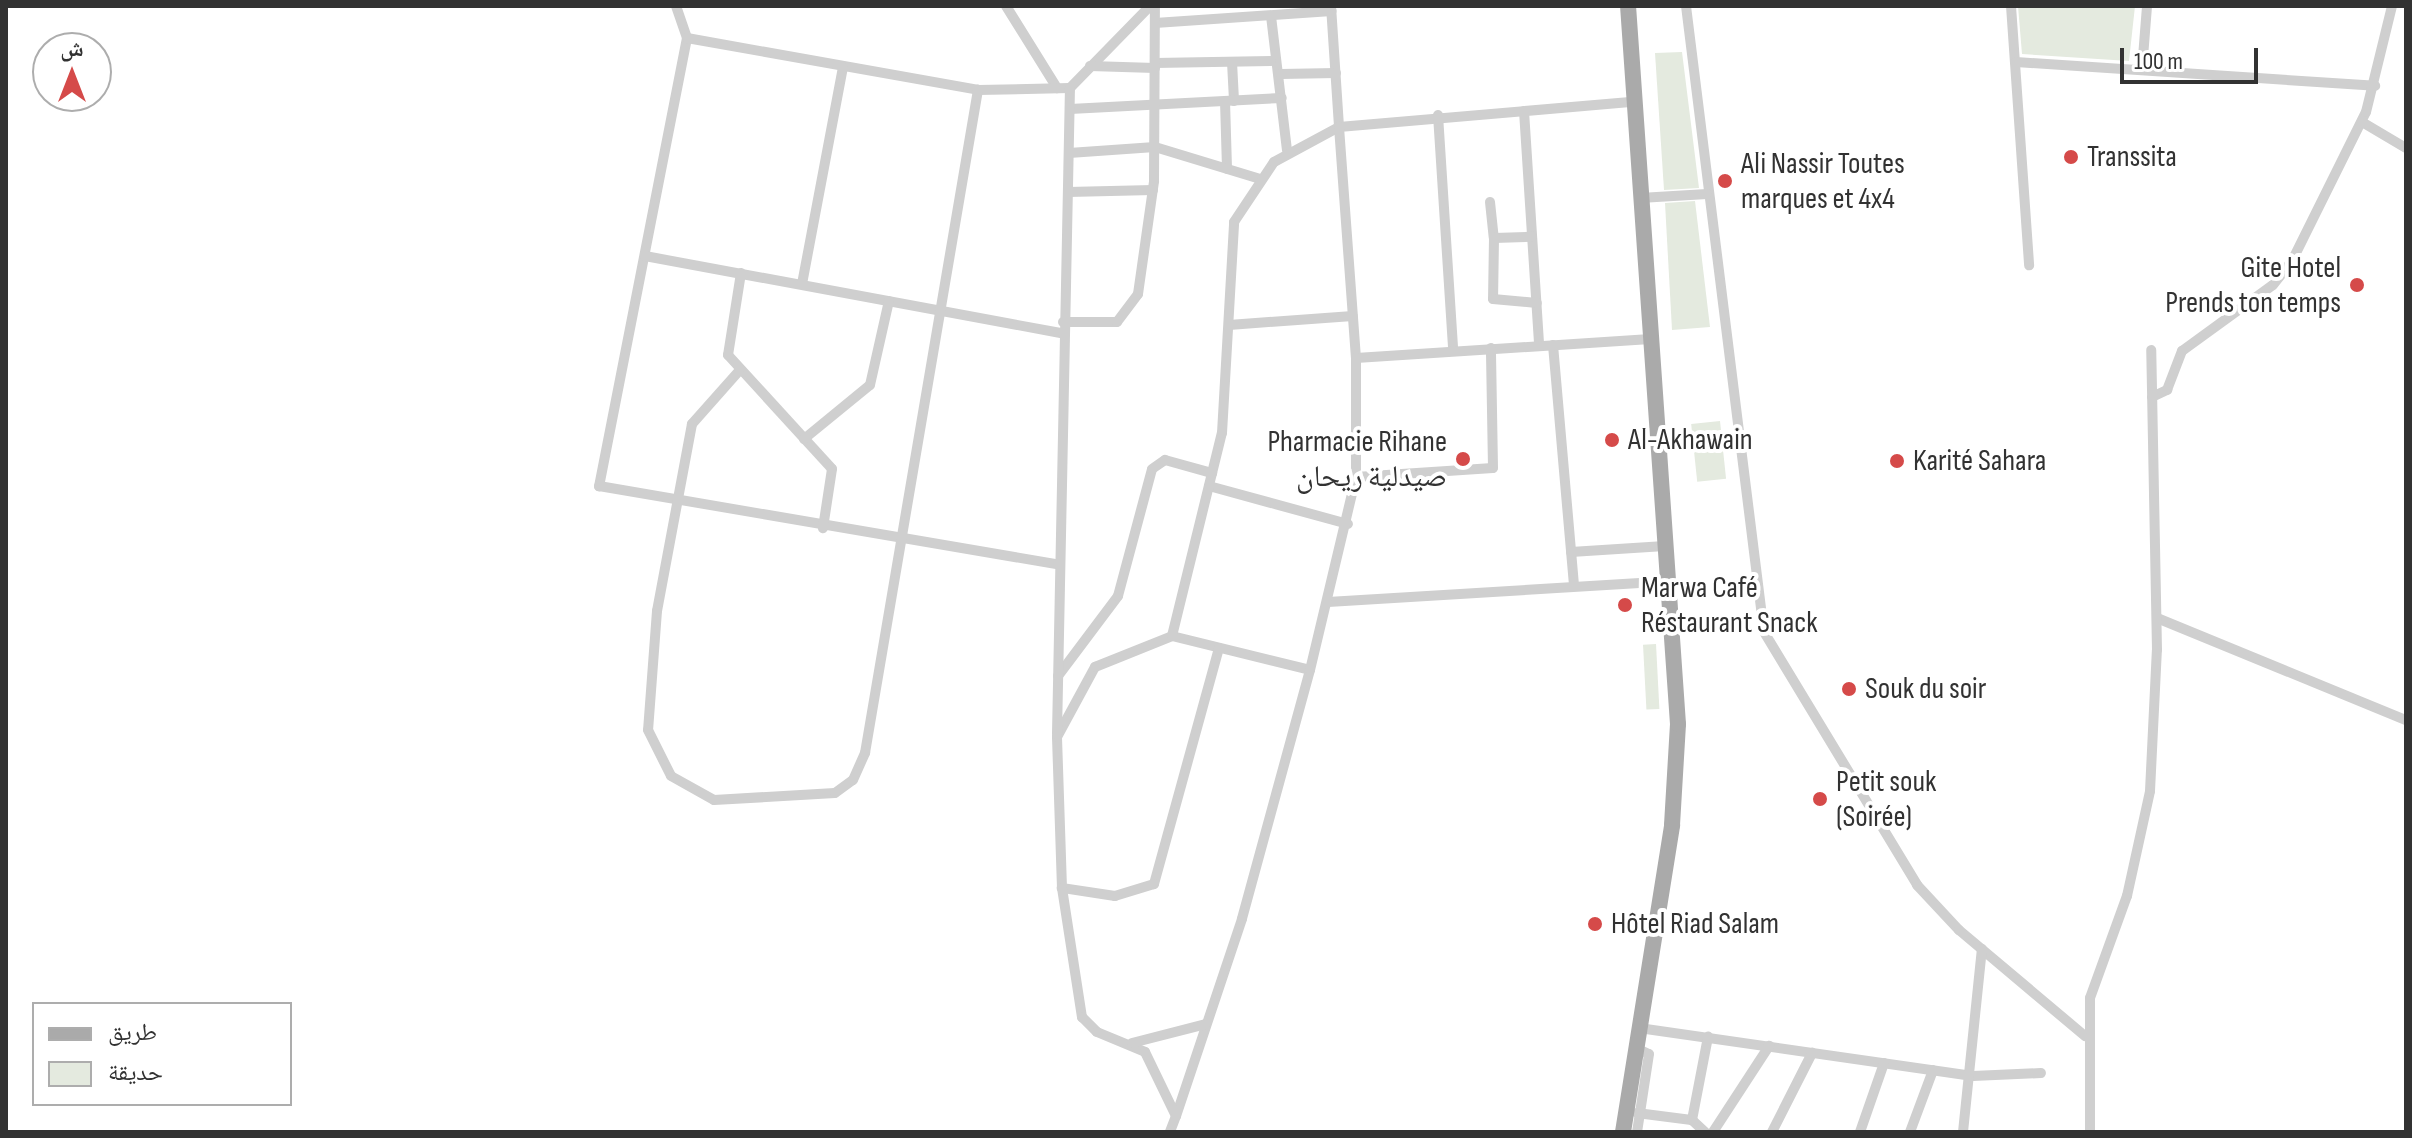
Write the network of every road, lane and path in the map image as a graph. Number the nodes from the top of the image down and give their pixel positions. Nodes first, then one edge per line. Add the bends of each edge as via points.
1 (676, 6) edge
2 (1006, 6) edge
3 (1152, 6) edge
4 (1628, 6) edge
5 (1686, 6) edge
6 (2011, 6) edge
7 (2147, 6) edge
8 (2392, 6) edge
9 (1332, 8) edge
10 (1271, 16) junction
11 (1155, 23) junction
12 (687, 38) junction
13 (1271, 61) junction
14 (1232, 62) junction
15 (2016, 62) junction
16 (1090, 66) junction
17 (1155, 66) junction
18 (843, 68) junction
19 (2142, 70) junction
20 (1336, 73) junction
21 (1281, 74) junction
22 (2375, 86) junction
23 (1057, 88) junction
24 (1070, 88) junction
25 (978, 90) junction
26 (1282, 98) junction
27 (1229, 101) junction
28 (1633, 102) junction
29 (1155, 105) junction
30 (1070, 109) junction
31 (1524, 111) junction
32 (1438, 115) junction
33 (2362, 122) junction
34 (1339, 127) junction
35 (1155, 147) junction
36 (2406, 148) edge
37 (1287, 150) junction
38 (1069, 153) junction
39 (1227, 169) junction
40 (1260, 179) junction
41 (1153, 190) junction
42 (1068, 192) junction
43 (1707, 194) junction
44 (1640, 198) junction
45 (1490, 202) dead end
46 (1532, 237) junction
47 (1494, 238) junction
48 (645, 256) junction
49 (2029, 265) dead end
50 (741, 273) junction
51 (802, 284) junction
52 (889, 301) junction
53 (1537, 303) junction
54 (942, 310) junction
55 (1353, 316) junction
56 (1229, 325) junction
57 (1062, 328) junction
58 (1650, 339) junction
59 (1539, 345) junction
60 (1553, 345) junction
61 (1491, 348) junction
62 (1453, 350) junction
63 (2151, 350) dead end
64 (1356, 358) junction
65 (739, 371) junction
66 (2152, 397) junction
67 (804, 439) junction
68 (1212, 473) junction
69 (1356, 477) junction
70 (1209, 486) junction
71 (676, 501) junction
72 (1348, 524) junction
73 (823, 528) junction
74 (898, 540) junction
75 (1665, 546) junction
76 (1571, 552) junction
77 (1059, 565) junction
78 (1668, 581) junction
79 (1574, 586) junction
80 (1328, 602) junction
81 (2157, 618) junction
82 (1172, 636) junction
83 (1219, 648) junction
84 (1310, 670) junction
85 (1058, 676) junction
86 (2406, 720) edge
87 (1057, 737) junction
88 (1062, 888) junction
89 (1982, 949) junction
90 (1206, 1024) junction
91 (1639, 1028) junction
92 (2085, 1036) junction
93 (1708, 1037) junction
94 (1132, 1043) junction
95 (1769, 1046) junction
96 (1812, 1053) junction
97 (1884, 1063) junction
98 (1933, 1070) junction
99 (2041, 1073) dead end
100 (1973, 1076) junction
101 (1633, 1112) junction
102 (1176, 1116) junction
103 (1692, 1120) junction
104 (1170, 1132) edge
105 (1623, 1132) edge
106 (1637, 1132) edge
107 (1705, 1132) edge
108 (1713, 1132) edge
109 (1772, 1132) edge
110 (1860, 1132) edge
111 (1910, 1132) edge
112 (1963, 1132) edge
113 (2090, 1132) edge

1 - 12 street
2 - 23 street
3 - 11 street
3 - 16 street
4 - 28 main road
5 - 43 street
6 - 15 street
7 - 19 street
8 - 22 street
9 - 10 street
9 - 20 street
10 - 11 street
10 - 13 street
11 - 17 street
12 - 18 street
12 - 48 street
13 - 14 street
13 - 21 street
14 - 17 street
14 - 27 street
15 - 19 street
15 - 49 street
16 - 17 street
16 - 24 street
17 - 29 street
18 - 25 street
18 - 51 street
19 - 22 street
20 - 21 street
20 - 34 street
21 - 26 street
22 - 33 street
23 - 24 street
23 - 25 street
24 - 30 street
25 - 54 street
26 - 27 street
26 - 37 street
27 - 29 street
27 - 39 street
28 - 31 street
28 - 44 main road
29 - 30 street
29 - 35 street
30 - 38 street
31 - 32 street
31 - 46 street
32 - 34 street
32 - 62 street
33 - 36 street
33 - 66 street via 2284,274 2182,351 2167,390
34 - 37 street
34 - 55 street
35 - 38 street
35 - 39 street
35 - 41 street
37 - 40 street
38 - 42 street
39 - 40 street
40 - 56 street via 1234,222
41 - 42 street
41 - 57 street via 1134,308 1117,322
42 - 57 street
43 - 44 street
43 - 89 street via 1760,622 1910,875
44 - 58 main road
45 - 47 street
46 - 47 street
46 - 53 street
47 - 53 street via 1493,299
48 - 50 street
48 - 71 street via 599,486
50 - 51 street
50 - 65 street via 727,347
51 - 52 street
52 - 54 street
52 - 67 street via 870,385
53 - 59 street
54 - 57 street
54 - 74 street
55 - 56 street
55 - 64 street
56 - 68 street
57 - 77 street
58 - 60 street
58 - 75 main road
59 - 60 street
59 - 61 street
60 - 76 street
61 - 62 street
61 - 69 street via 1493,468
62 - 64 street
63 - 66 street
64 - 69 street
65 - 67 street
65 - 71 street via 692,424
66 - 81 street
67 - 73 street via 833,474
68 - 70 street
68 - 85 street via 1165,460 1152,469 1118,596
69 - 72 street
70 - 72 street
70 - 82 street
71 - 73 street
71 - 74 street via 648,674 648,730 671,776 714,800 835,793 853,780 867,738
72 - 80 street
73 - 74 street
74 - 77 street
75 - 76 street
75 - 78 main road
76 - 79 street
77 - 85 street
78 - 79 street
78 - 91 main road via 1677,772
79 - 80 street
80 - 84 street
81 - 86 street
81 - 92 street via 2142,842 2096,978
82 - 83 street
82 - 87 street via 1095,667
83 - 84 street
83 - 88 street via 1154,884 1115,896
84 - 90 street
85 - 87 street
87 - 88 street
88 - 94 street via 1082,1017 1097,1032
89 - 92 street
89 - 100 street
90 - 94 street
90 - 102 street
91 - 93 street
91 - 101 main road
92 - 113 street
93 - 95 street
93 - 103 street
94 - 102 street via 1154,1066
95 - 96 street
95 - 108 street
96 - 97 street
96 - 109 street
97 - 98 street
97 - 110 street
98 - 100 street
98 - 111 street
99 - 100 street
100 - 112 street
101 - 103 street
101 - 105 main road
101 - 106 street
102 - 104 street
103 - 107 street

